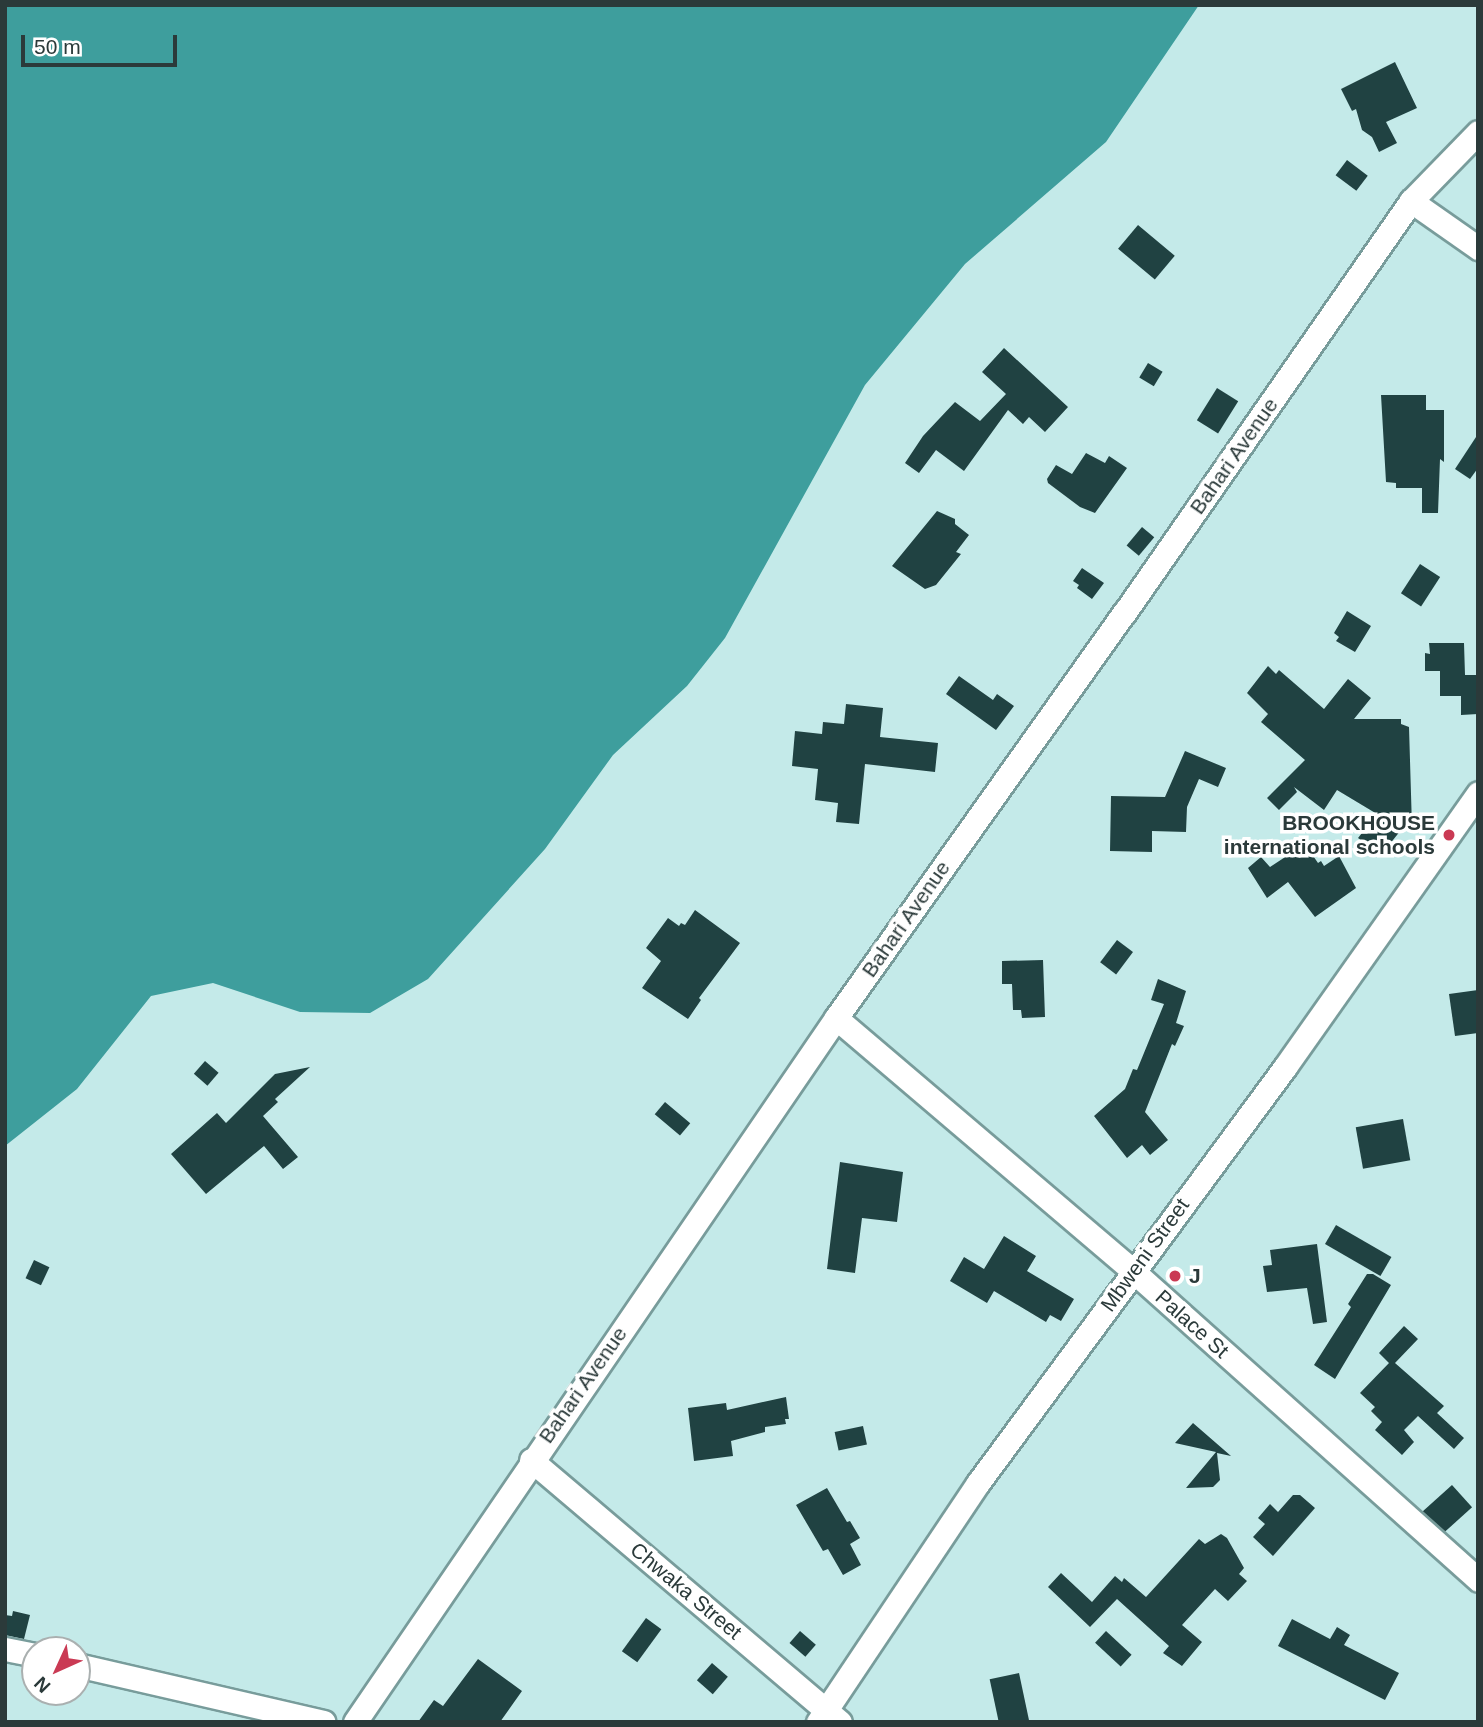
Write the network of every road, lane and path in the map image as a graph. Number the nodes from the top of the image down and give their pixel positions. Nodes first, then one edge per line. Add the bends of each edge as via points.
1 (1478, 132) edge
2 (1412, 201) junction
3 (1478, 248) edge
4 (1478, 793) edge
5 (836, 1018) junction
6 (1133, 1271) junction
7 (531, 1460) junction
8 (1478, 1580) edge
9 (91, 1668) edge
10 (828, 1718) edge
11 (324, 1722) edge
12 (355, 1722) edge

1 - 2 street, Bahari Avenue
2 - 3 street
2 - 5 street, Bahari Avenue
4 - 6 street, Mbweni Street via 1285,1067
5 - 6 street, Palace St
5 - 7 street, Bahari Avenue
6 - 8 street, Palace St
6 - 10 street, Mbweni Street via 978,1483
7 - 10 street, Chwaka Street
7 - 12 street, Bahari Avenue
9 - 11 street

